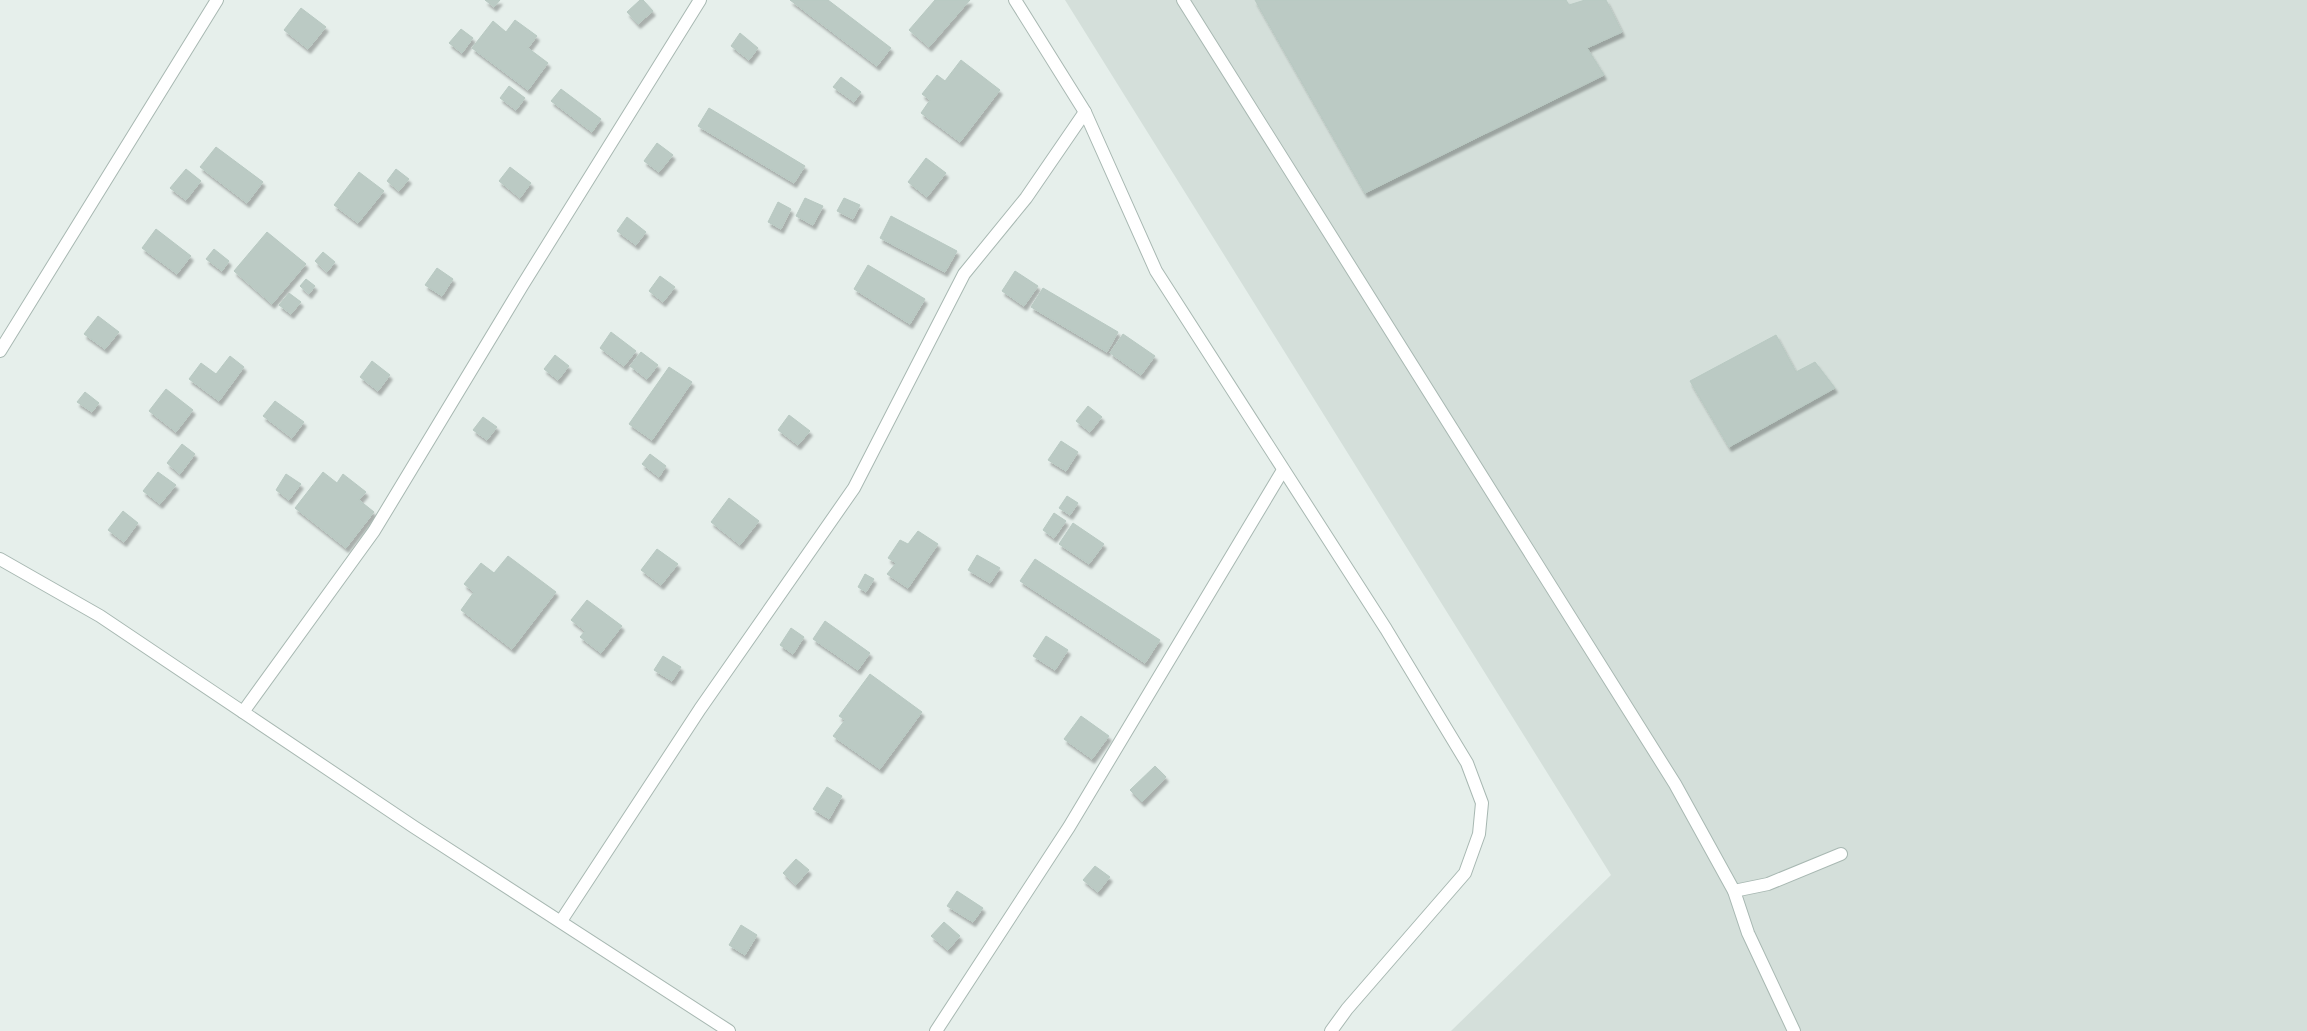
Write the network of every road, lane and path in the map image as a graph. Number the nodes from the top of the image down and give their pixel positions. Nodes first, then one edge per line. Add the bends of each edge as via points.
1 (217, 0) edge
2 (700, 0) edge
3 (1015, 0) edge
4 (1182, 0) edge
5 (1085, 112) junction
6 (0, 351) edge
7 (1283, 470) junction
8 (0, 559) edge
9 (243, 712) junction
10 (1841, 854) dead end
11 (1734, 891) junction
12 (561, 921) junction
13 (729, 1031) edge
14 (936, 1031) edge
15 (1331, 1031) edge
16 (1794, 1031) edge

1 - 6 street
2 - 9 street via 522,286 374,531
3 - 5 street
4 - 11 street via 1676,784
5 - 7 street via 1156,271
5 - 12 street via 1026,198 964,274 854,488 700,709
7 - 14 street via 1069,827
7 - 15 street via 1386,629 1468,763 1482,803 1479,834 1465,873 1347,1009
8 - 9 street via 100,616
9 - 12 street via 414,827
10 - 11 street via 1768,884
11 - 16 street via 1748,933
12 - 13 street

